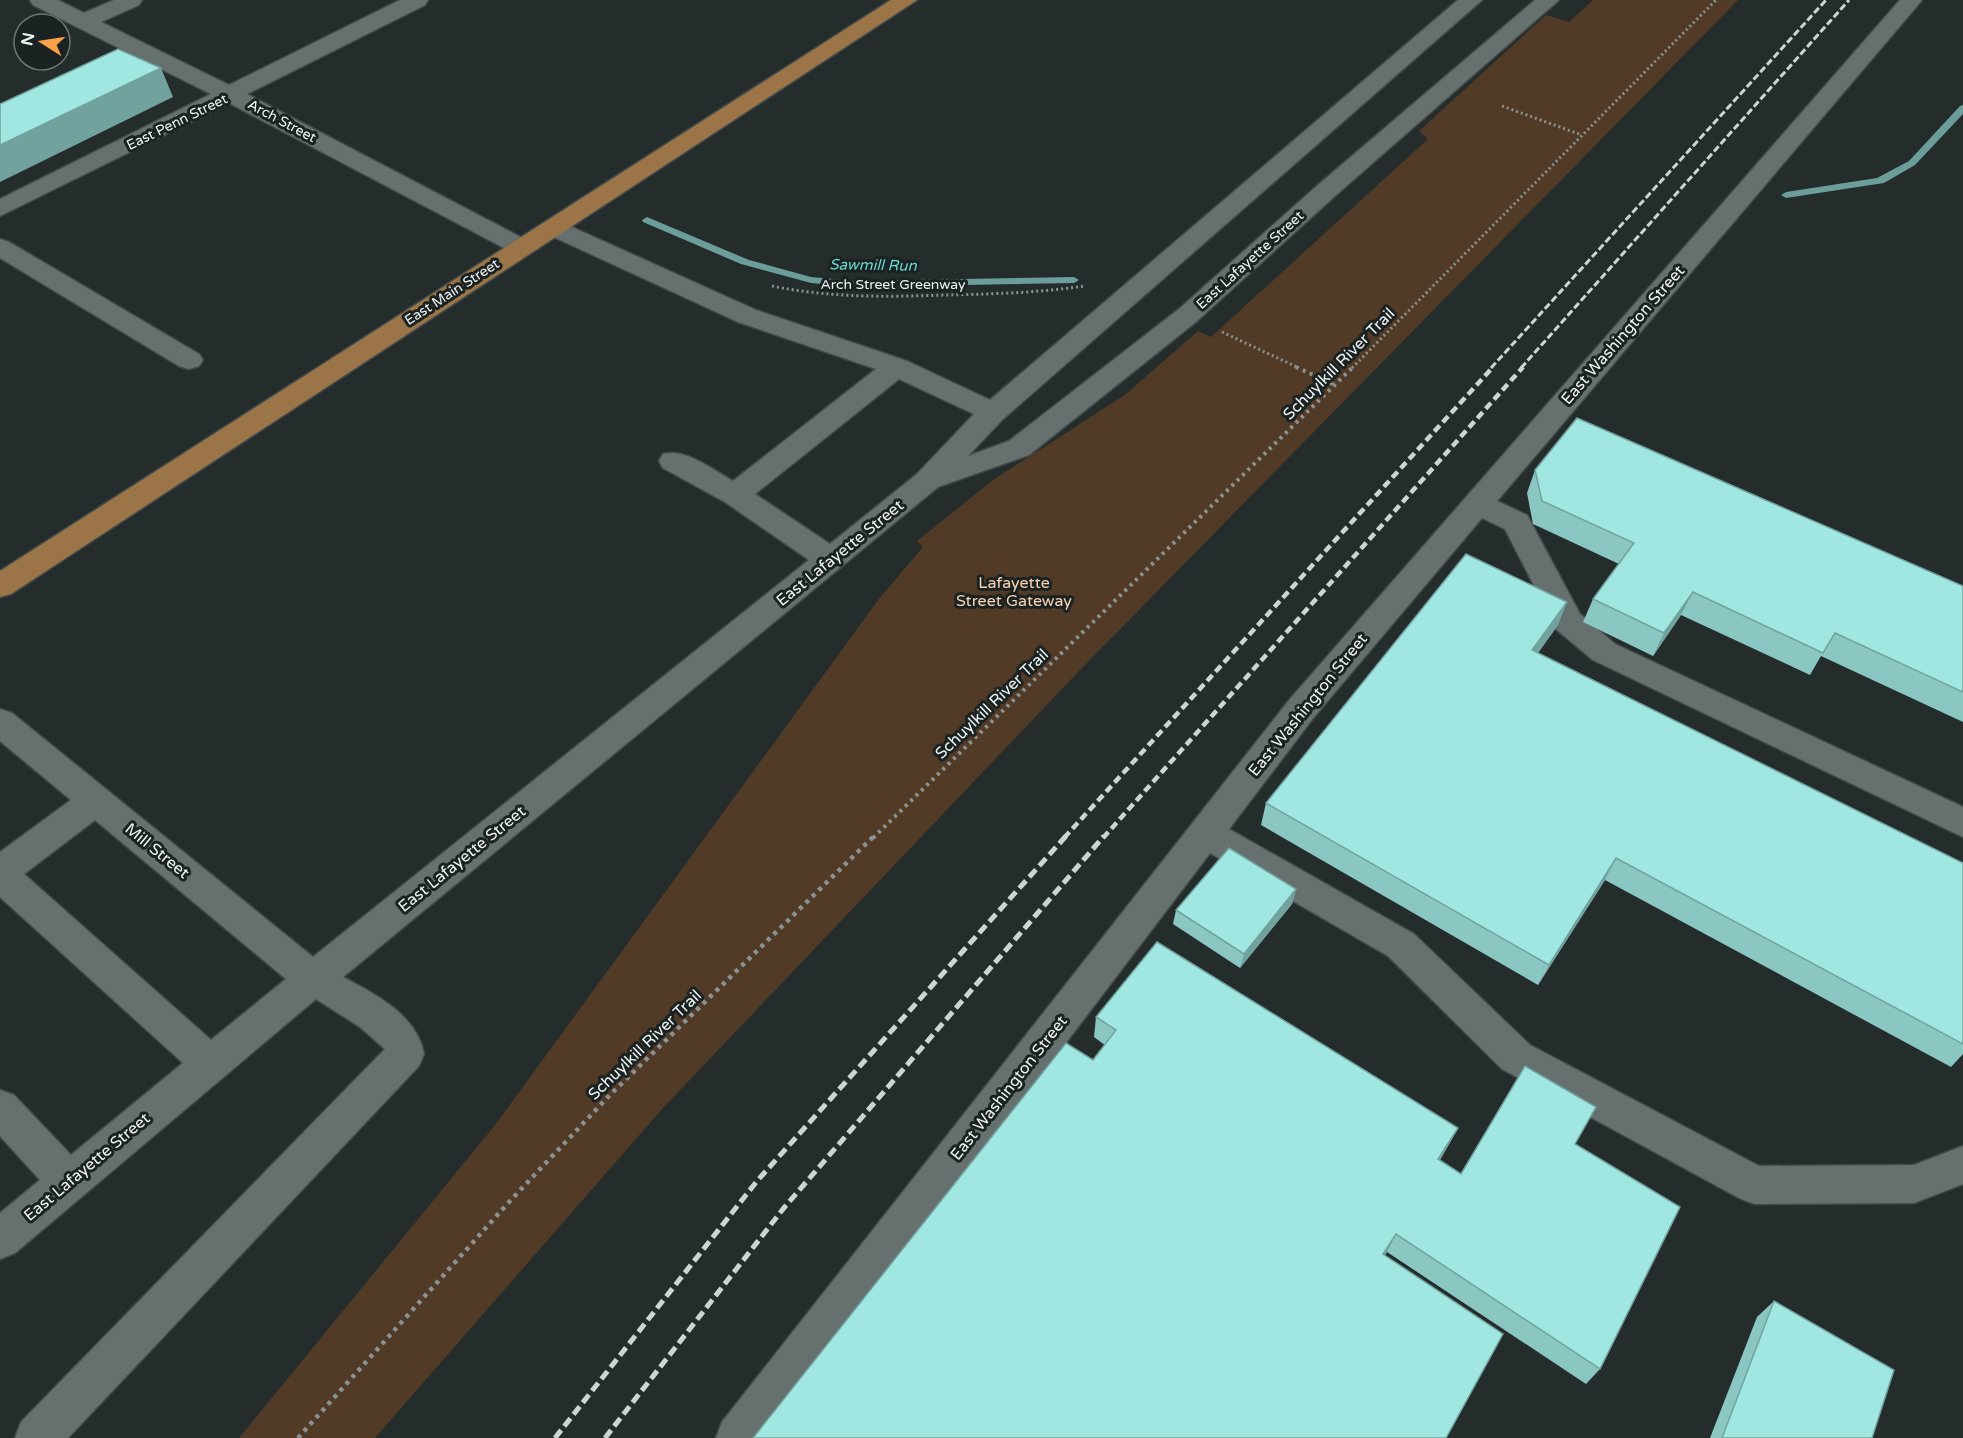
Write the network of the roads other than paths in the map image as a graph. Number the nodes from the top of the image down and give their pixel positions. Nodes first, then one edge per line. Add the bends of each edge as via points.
1 (42, 0) edge
2 (131, 0) edge
3 (417, 0) edge
4 (906, 0) edge
5 (1548, 0) edge
6 (1911, 0) edge
7 (1484, 9) edge
8 (83, 22) junction
9 (231, 94) junction
10 (0, 209) edge
11 (554, 228) junction
12 (521, 246) junction
13 (0, 247) edge
14 (189, 360) dead end
15 (897, 367) junction
16 (993, 412) junction
17 (673, 461) dead end
18 (927, 481) junction
19 (735, 495) junction
20 (1478, 504) junction
21 (832, 560) junction
22 (0, 586) edge
23 (0, 722) edge
24 (96, 801) junction
25 (1963, 823) edge
26 (1206, 833) junction
27 (0, 874) edge
28 (313, 979) junction
29 (211, 1064) junction
30 (0, 1108) edge
31 (1963, 1165) edge
32 (69, 1182) junction
33 (0, 1239) edge
34 (37, 1438) edge
35 (738, 1438) edge

1 - 8 street, Arch Street
2 - 8 street
3 - 9 street, East Penn Street
4 - 11 main road, East Main Street
5 - 7 street, East Lafayette Street
6 - 20 street, East Washington Street
7 - 16 street, East Lafayette Street via 1133,291
7 - 18 street, East Lafayette Street via 1327,190 1188,315 1019,448
8 - 9 street, Arch Street
9 - 10 street, East Penn Street
9 - 12 street, Arch Street
11 - 12 main road, East Main Street
11 - 15 street via 747,316
12 - 22 main road, East Main Street
13 - 14 street
15 - 16 street
15 - 19 street
16 - 18 street, East Lafayette Street
17 - 19 street
18 - 21 street, East Lafayette Street
19 - 21 street
20 - 25 street via 1516,522 1568,622 1604,652
20 - 26 street, East Washington Street via 1302,708
21 - 28 street, East Lafayette Street
23 - 24 street, Mill Street
24 - 27 street
24 - 28 street, Mill Street
26 - 31 street via 1401,945 1516,1058 1755,1185 1914,1184
26 - 35 street, East Washington Street
27 - 29 street
28 - 29 street, East Lafayette Street
28 - 34 street, Mill Street via 350,999 394,1034 403,1042 405,1054
29 - 32 street, East Lafayette Street
30 - 32 street
32 - 33 street, East Lafayette Street

